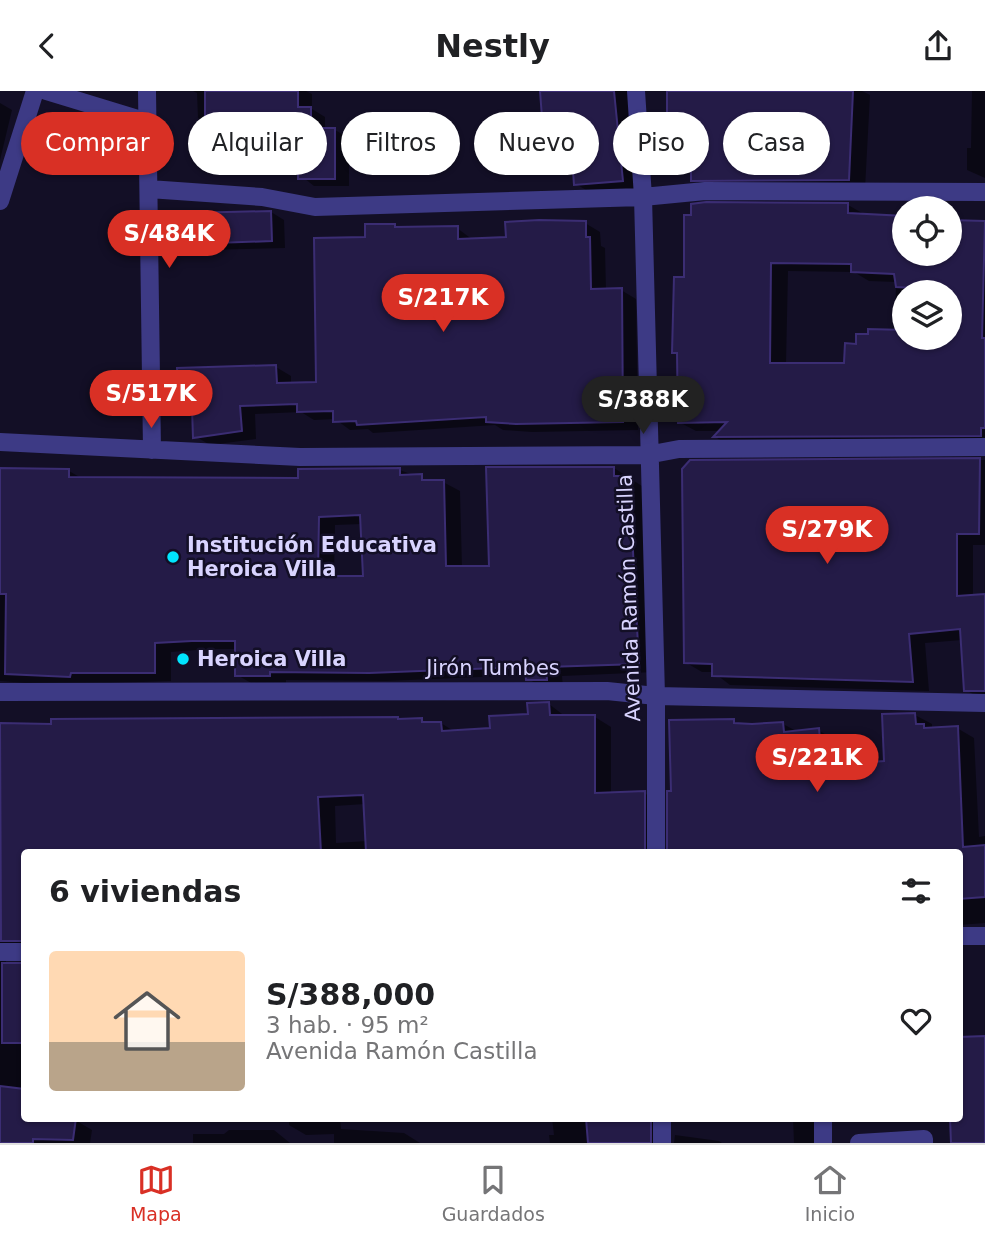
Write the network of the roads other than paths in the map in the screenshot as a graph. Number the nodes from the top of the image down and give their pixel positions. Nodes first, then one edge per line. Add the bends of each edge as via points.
1 (35, 91) edge
2 (46, 91) edge
3 (147, 91) edge
4 (636, 91) edge
5 (115, 112) edge
6 (148, 112) edge
7 (149, 175) edge
8 (149, 189) junction
9 (985, 192) edge
10 (643, 197) junction
11 (0, 201) edge
12 (0, 442) edge
13 (985, 447) edge
14 (152, 450) junction
15 (647, 455) junction
16 (0, 692) edge
17 (656, 696) junction
18 (985, 703) edge
19 (656, 849) edge
20 (963, 936) edge
21 (985, 936) edge
22 (0, 952) edge
23 (21, 952) edge
24 (662, 1122) edge
25 (823, 1122) edge
26 (662, 1143) edge
27 (823, 1143) edge
28 (859, 1143) edge
29 (924, 1143) edge

1 - 11 street
2 - 5 street
3 - 6 street
4 - 10 street, Avenida Ramón Castilla
7 - 8 street
8 - 10 street via 262,197 315,207
8 - 14 street
9 - 10 street via 705,191
10 - 15 street, Avenida Ramón Castilla
12 - 14 street
13 - 15 street via 680,449
14 - 15 street via 300,457
15 - 17 street, Avenida Ramón Castilla
16 - 17 street, Jirón Tumbes via 607,691
17 - 18 street, Jirón Tumbes
17 - 19 street, Avenida Ramón Castilla
20 - 21 street
22 - 23 street
24 - 26 street
25 - 27 street
28 - 29 street via 924,1139

